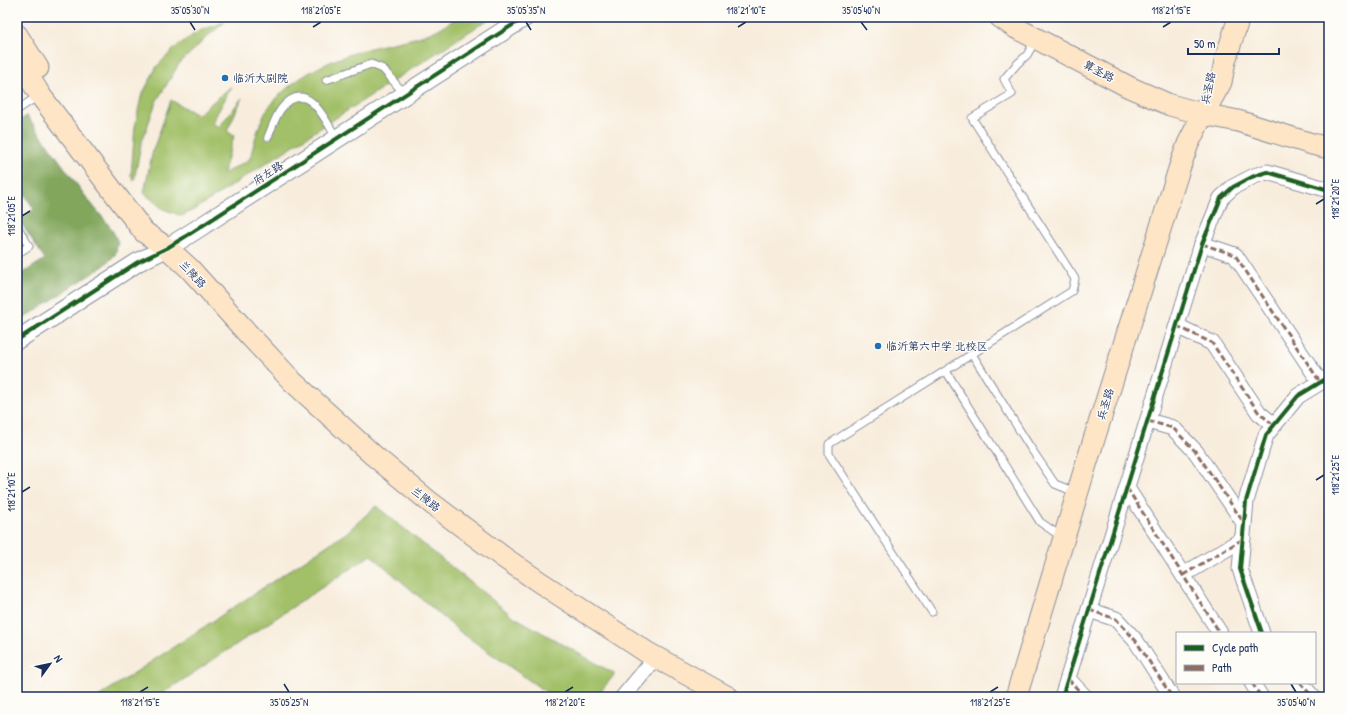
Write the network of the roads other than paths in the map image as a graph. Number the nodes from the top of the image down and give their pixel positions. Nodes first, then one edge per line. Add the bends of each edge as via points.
1 (514, 17) edge
2 (525, 17) edge
3 (1000, 17) edge
4 (1020, 17) edge
5 (1228, 17) edge
6 (1239, 17) edge
7 (17, 35) edge
8 (1036, 38) junction
9 (17, 57) edge
10 (326, 80) dead end
11 (401, 90) junction
12 (40, 95) junction
13 (17, 110) edge
14 (1203, 114) junction
15 (334, 134) junction
16 (268, 137) dead end
17 (1329, 148) edge
18 (1329, 159) edge
19 (1329, 190) edge
20 (17, 226) edge
21 (1202, 244) junction
22 (167, 248) junction
23 (17, 254) edge
24 (1177, 326) junction
25 (17, 340) edge
26 (17, 348) edge
27 (972, 354) junction
28 (946, 371) junction
29 (1324, 380) edge
30 (1148, 421) junction
31 (1274, 424) junction
32 (1127, 488) junction
33 (1077, 492) junction
34 (1244, 523) junction
35 (1064, 536) junction
36 (1243, 539) junction
37 (1183, 575) junction
38 (1089, 610) junction
39 (932, 612) dead end
40 (1219, 632) edge
41 (1262, 632) edge
42 (648, 667) junction
43 (1068, 679) junction
44 (1253, 684) edge
45 (1301, 684) edge
46 (623, 697) edge
47 (702, 697) edge
48 (728, 697) edge
49 (1016, 697) edge
50 (1027, 697) edge
51 (1062, 697) edge
52 (1085, 697) edge
53 (1172, 697) edge
54 (1261, 697) edge
55 (1313, 697) edge

1 - 11 street, 府左路
2 - 22 street, 府左路
3 - 8 main road, 算圣路
4 - 14 main road, 算圣路 via 1134,77 1173,94
5 - 14 main road, 兵圣路 via 1210,76
6 - 14 main road, 兵圣路 via 1221,82
7 - 22 main road, 兰陵路 via 50,88 154,226
8 - 14 main road, 算圣路 via 1129,87 1170,105
8 - 27 lane via 1027,55 1004,79 1012,94 972,118 1075,279 1072,291
9 - 12 main road, 兰陵路
10 - 11 lane via 371,64 383,69
11 - 15 street, 府左路
12 - 13 lane
12 - 22 main road, 兰陵路 via 144,232
14 - 17 main road, 算圣路 via 1238,121
14 - 18 main road, 算圣路 via 1234,135 1258,139
14 - 33 main road, 兵圣路 via 1179,169
14 - 50 main road, 兵圣路 via 1198,148 1097,463
15 - 16 lane via 319,110 309,99 300,96 289,101 281,110
15 - 22 street, 府左路 via 187,229
19 - 21 street via 1267,172 1254,176 1233,187 1221,198
20 - 23 lane via 29,246
21 - 24 street
21 - 29 street via 1235,255
22 - 25 street, 府左路 via 138,262
22 - 26 street, 府左路
22 - 42 main road, 兰陵路 via 179,274 241,344 285,391 365,464 496,567
22 - 48 main road, 兰陵路 via 189,268 294,382 373,455 431,503 503,557 648,653
24 - 30 street
24 - 31 street via 1212,344 1259,413
27 - 28 lane
27 - 33 lane via 1055,484
28 - 35 lane via 1040,522
28 - 39 lane via 829,444 829,454
29 - 31 street via 1298,396
30 - 32 street
30 - 34 street via 1173,428 1196,452
31 - 34 street via 1266,435 1246,501
32 - 37 street
32 - 38 street
33 - 35 main road, 兵圣路
34 - 36 street
35 - 49 main road, 兵圣路
36 - 37 street
36 - 41 street via 1240,569
37 - 40 street
38 - 43 street
38 - 53 street via 1116,619 1136,641
42 - 46 street
42 - 47 main road, 兰陵路
43 - 51 street
43 - 52 street
44 - 54 street
45 - 55 street

